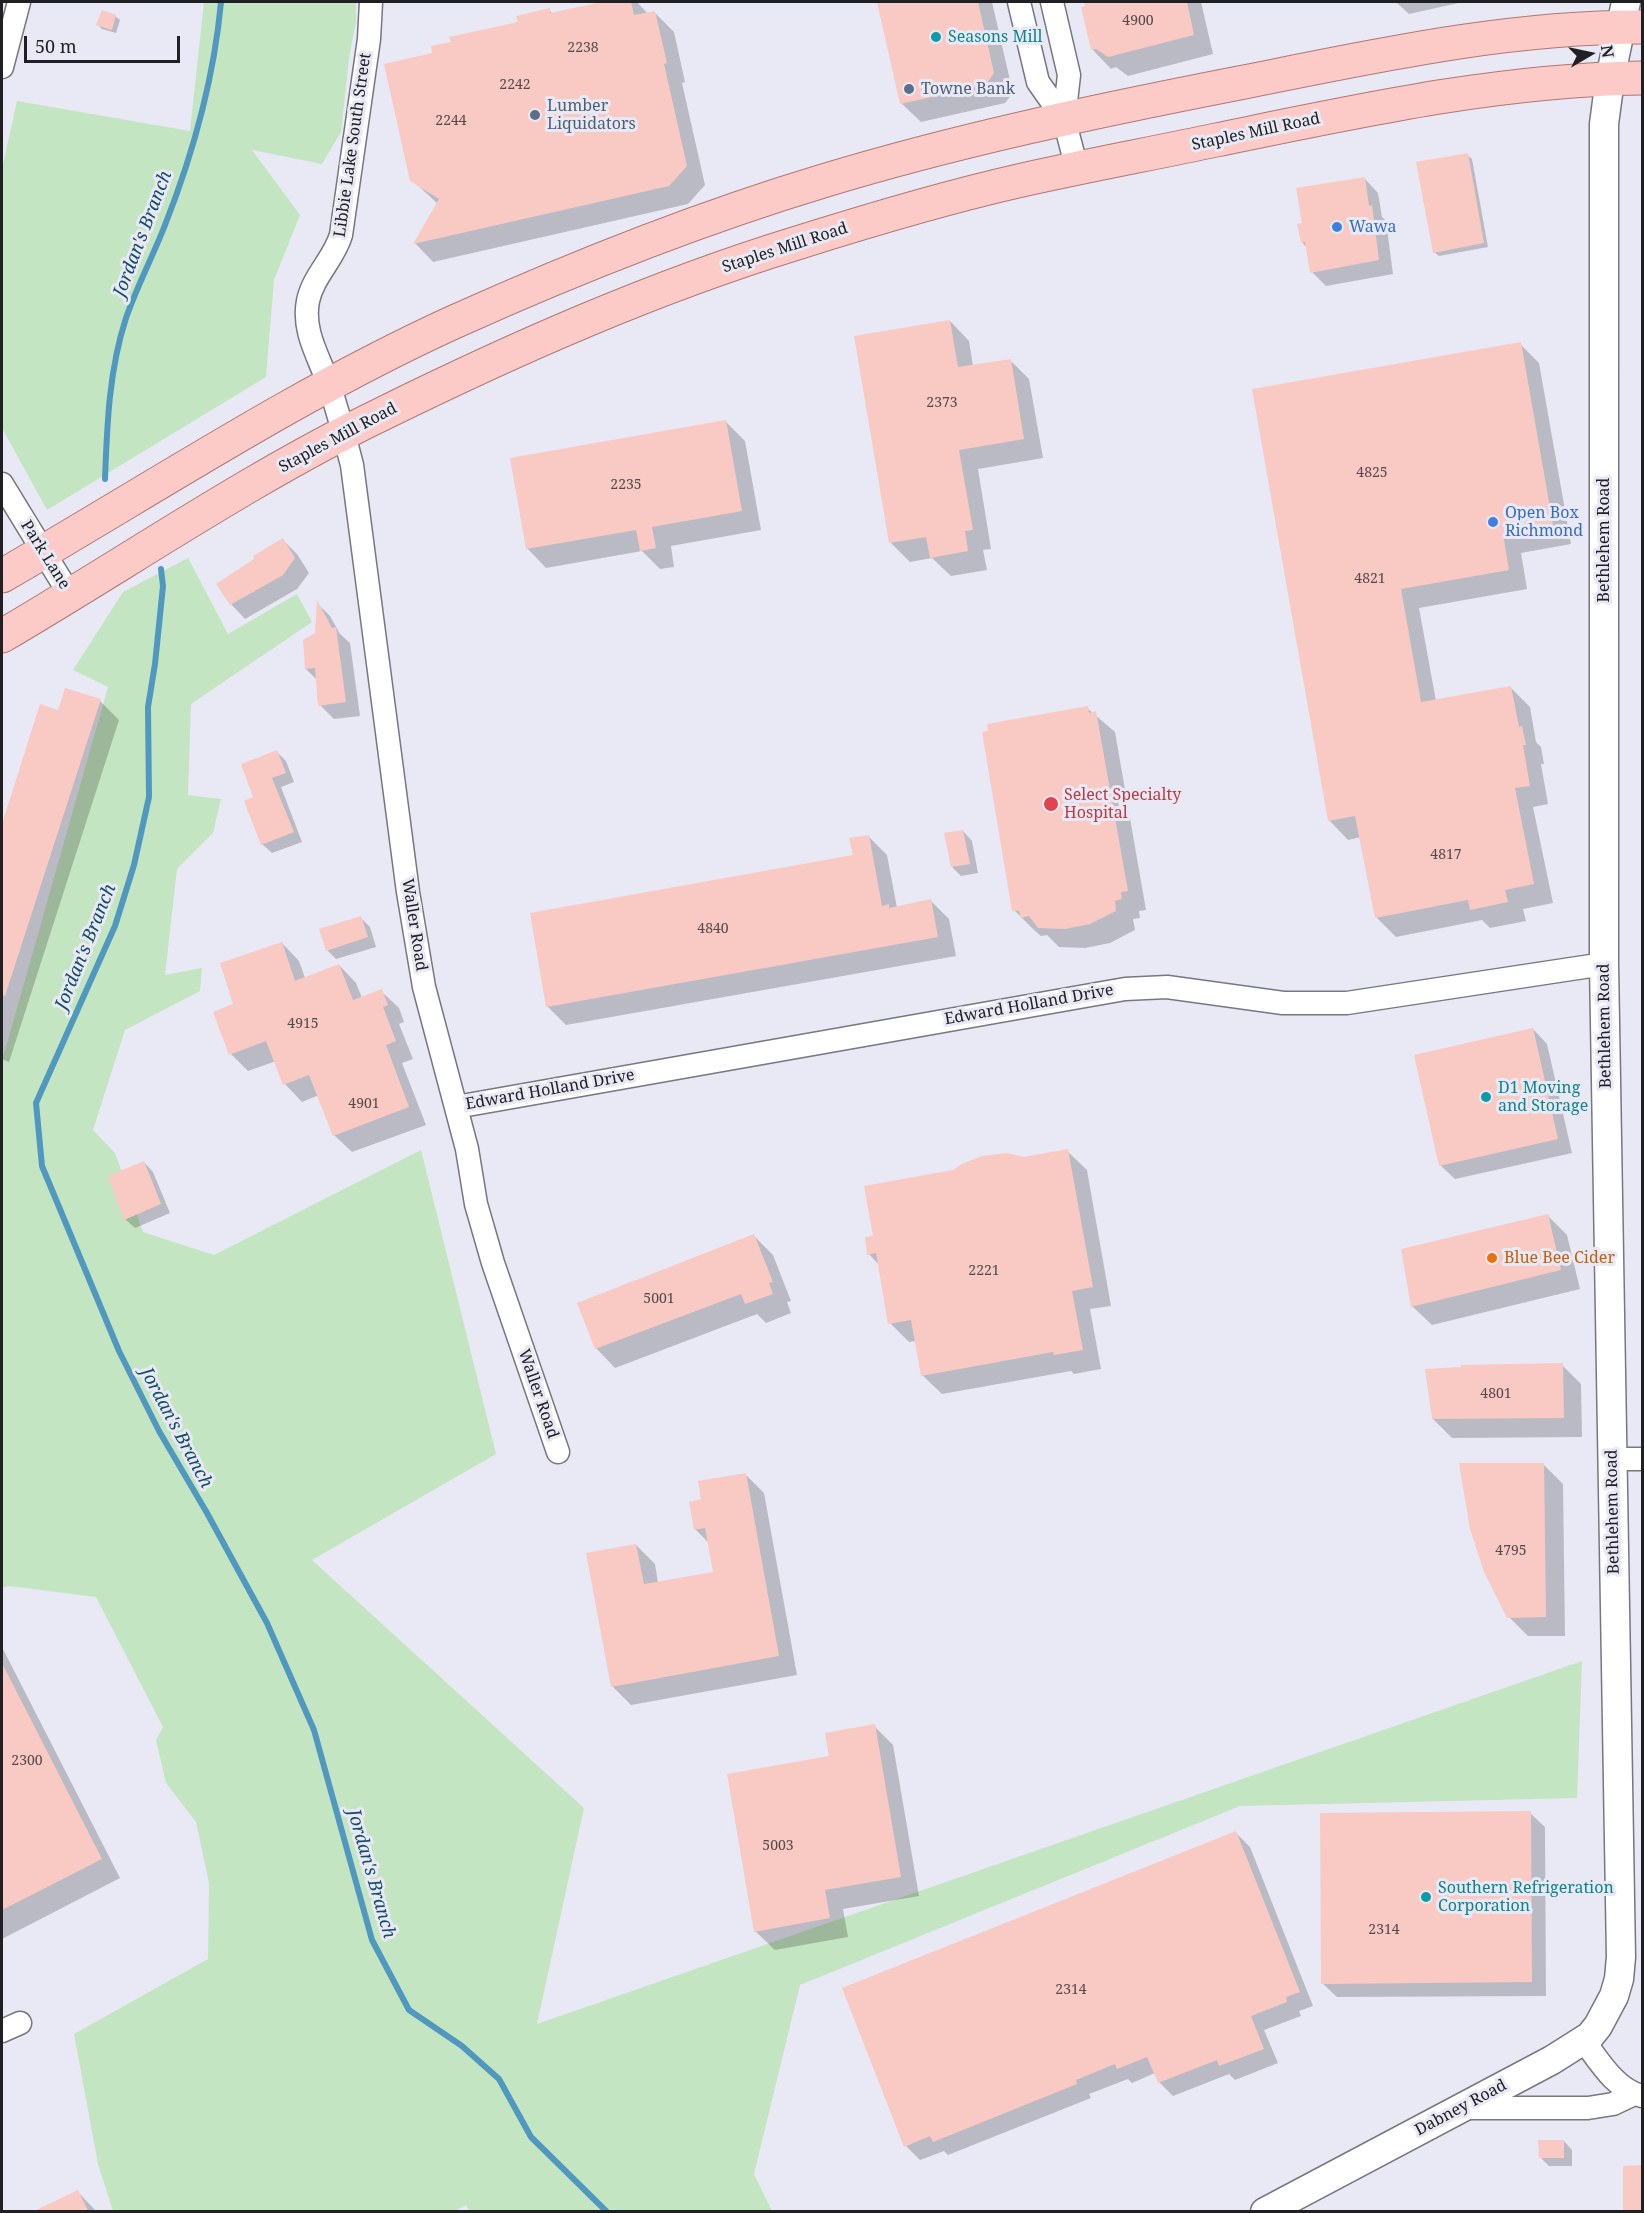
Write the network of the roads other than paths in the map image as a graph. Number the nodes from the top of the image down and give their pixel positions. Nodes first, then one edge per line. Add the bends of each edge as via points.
1 (19, 2) edge
2 (371, 2) edge
3 (1018, 2) edge
4 (1052, 2) edge
5 (1629, 18) edge
6 (2, 67) edge
7 (1642, 78) edge
8 (1610, 79) junction
9 (1064, 119) junction
10 (1077, 169) junction
11 (328, 385) junction
12 (344, 433) junction
13 (2, 484) edge
14 (43, 552) junction
15 (2, 576) edge
16 (70, 595) junction
17 (2, 636) edge
18 (1604, 964) junction
19 (456, 1107) junction
20 (558, 1452) dead end
21 (1612, 1459) junction
22 (1642, 1459) edge
23 (1584, 2041) junction
24 (1638, 2095) edge
25 (1462, 2108) junction
26 (1265, 2211) edge

1 - 6 street
2 - 11 street, Libbie Lake South Street via 341,235 312,289 307,309 308,333
3 - 9 street via 1038,82
4 - 9 street via 1069,75
5 - 8 street, Bethlehem Road
5 - 9 main road via 1450,42
7 - 8 main road, Staples Mill Road
8 - 10 main road, Staples Mill Road via 1559,81 1440,96
8 - 18 street, Bethlehem Road via 1604,124
9 - 10 street
9 - 11 main road via 872,167 671,232 452,323
10 - 12 main road, Staples Mill Road via 900,212 687,280 545,337
11 - 12 street, Waller Road
11 - 14 main road
12 - 16 main road, Staples Mill Road
12 - 19 street, Waller Road via 352,465 414,934
13 - 14 street, Park Lane
14 - 15 main road
14 - 16 street, Park Lane
16 - 17 main road, Staples Mill Road
18 - 19 street, Edward Holland Drive via 1340,1004 1283,1003 1167,987 1125,989
18 - 21 street, Bethlehem Road
19 - 20 street, Waller Road via 493,1263
21 - 22 street
21 - 23 street, Bethlehem Road via 1621,1957 1614,1996 1598,2026
23 - 24 street via 1606,2071
23 - 25 street, Dabney Road
24 - 25 street via 1588,2108
25 - 26 street, Dabney Road

